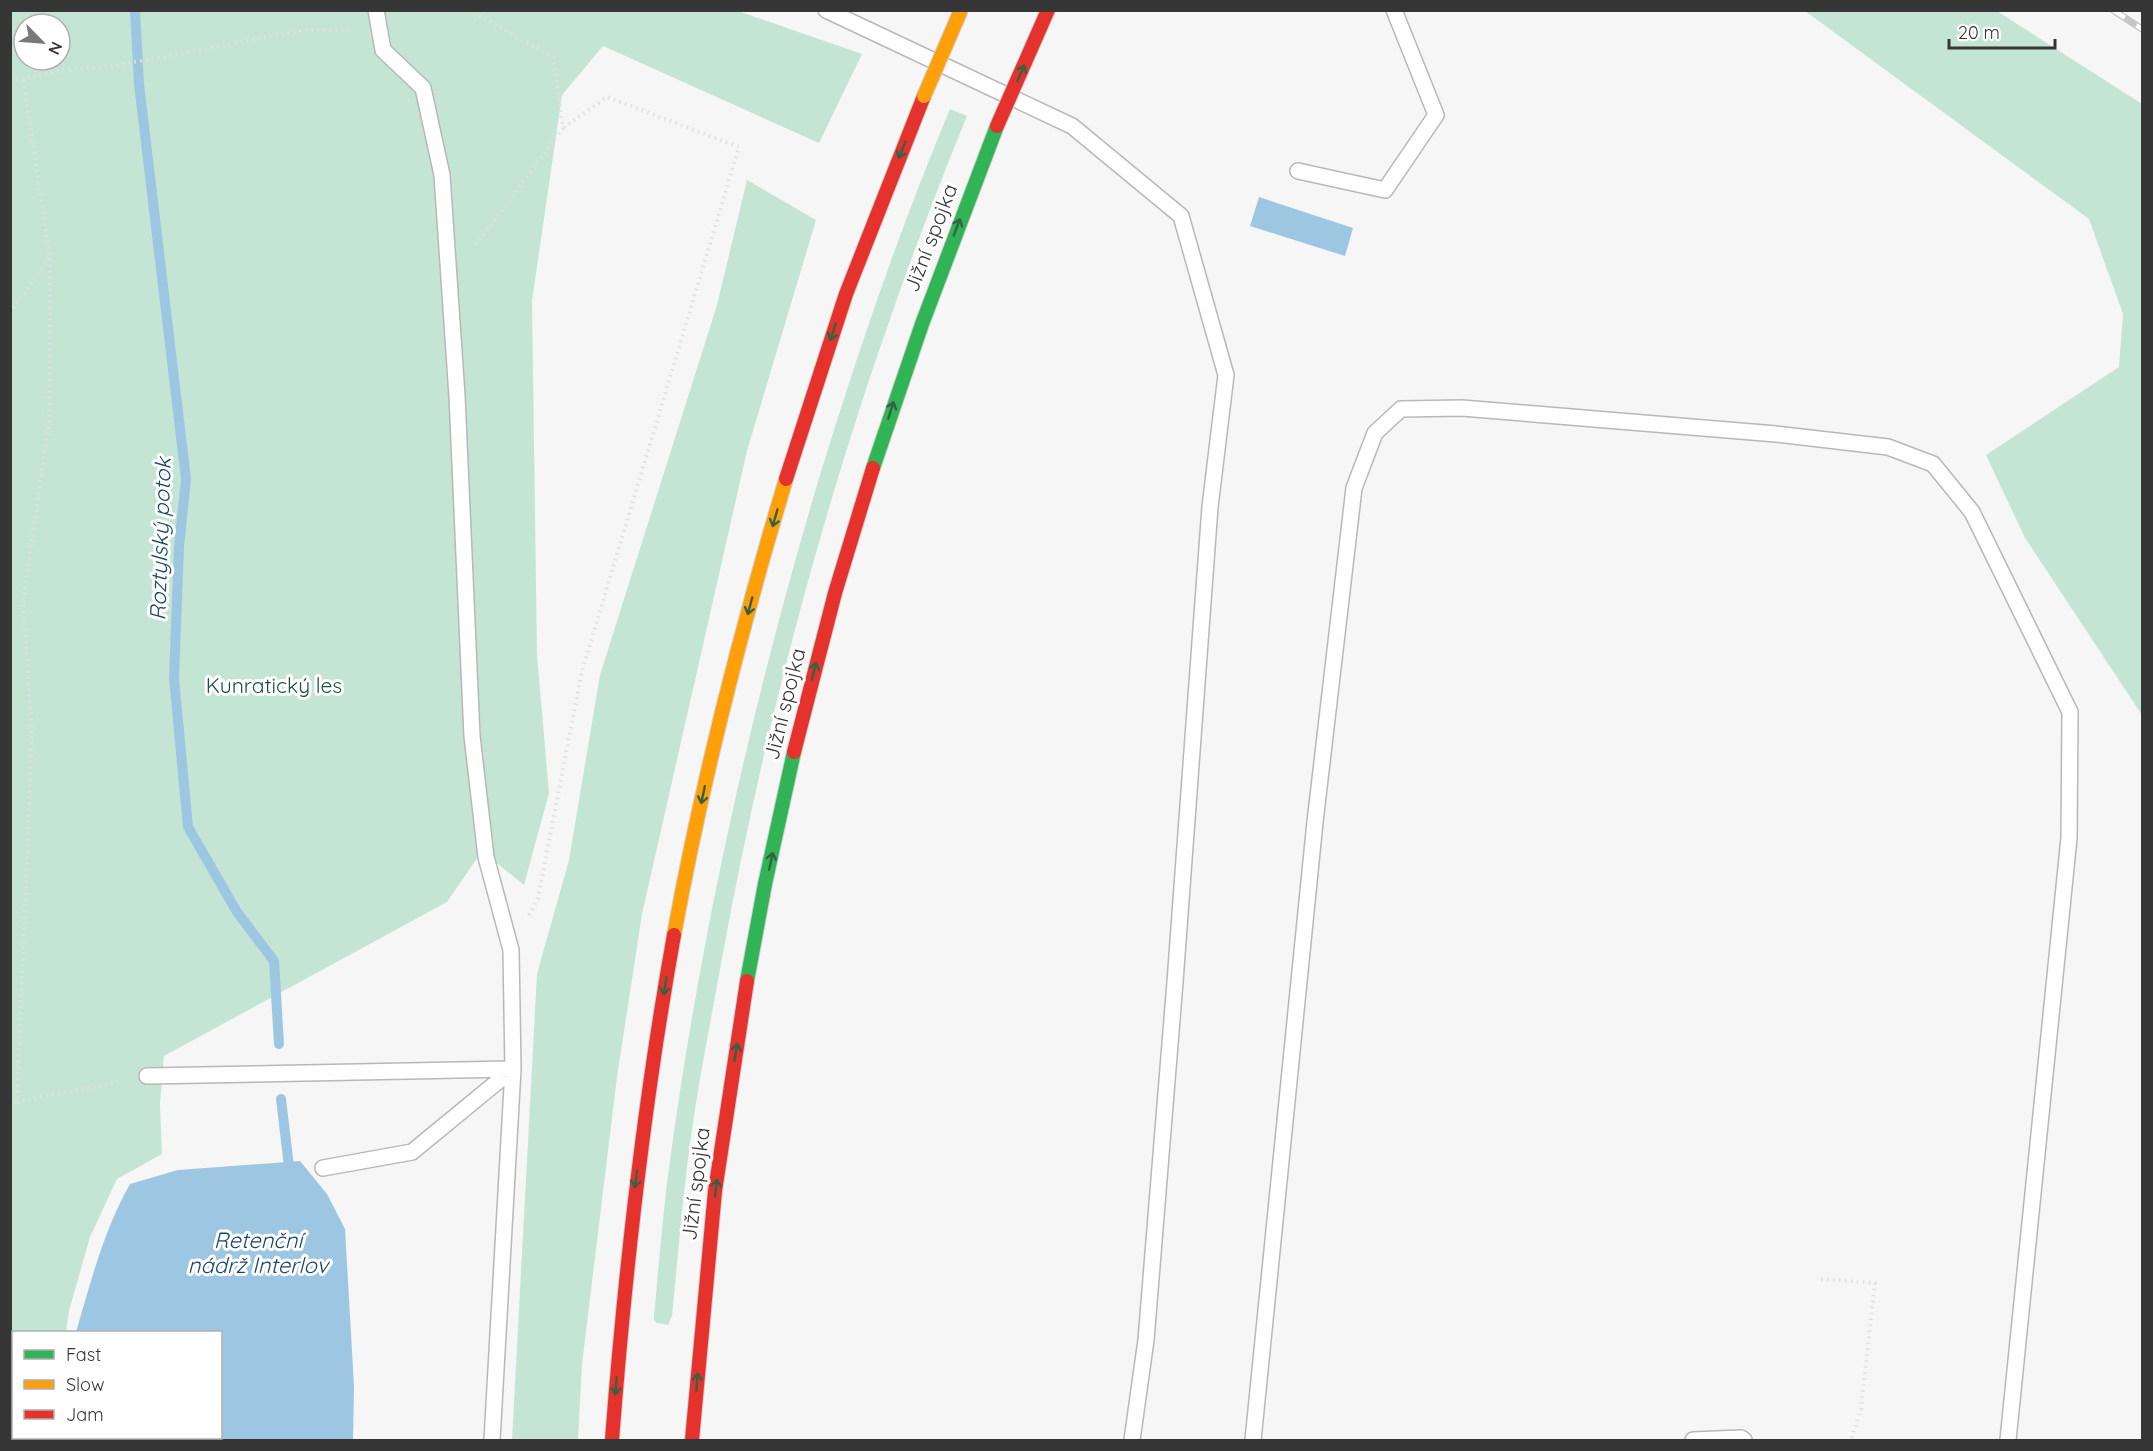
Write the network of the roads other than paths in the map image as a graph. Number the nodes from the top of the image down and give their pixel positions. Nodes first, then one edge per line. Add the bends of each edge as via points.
1 (376, 10) edge
2 (826, 10) edge
3 (961, 10) edge
4 (1048, 10) edge
5 (1394, 10) edge
6 (1298, 171) dead end
7 (513, 1069) junction
8 (147, 1076) road end
9 (323, 1168) dead end
10 (492, 1440) edge
11 (612, 1440) edge
12 (692, 1440) edge
13 (1132, 1440) edge
14 (1253, 1440) edge
15 (1693, 1440) edge
16 (1744, 1440) edge
17 (2008, 1440) edge

1 - 7 lane via 383,50 423,88 442,175 458,396 472,736 486,857 511,950
2 - 13 lane via 1072,126 1181,216 1226,375 1210,507 1147,1328
3 -> 11 highway, bridge via 879,207 799,434 707,776 654,1052 634,1192
12 -> 4 highway, Jižní spojka, bridge via 710,1235 726,1110 757,930 816,663 873,466 931,295 997,126
5 - 6 lane via 1436,115 1384,190
7 - 8 lane
7 - 9 lane via 412,1152
7 - 10 lane
14 - 17 lane via 1354,488 1375,433 1401,409 1462,408 1888,447 1933,464 1972,512 2070,712 2069,838
15 - 16 lane

